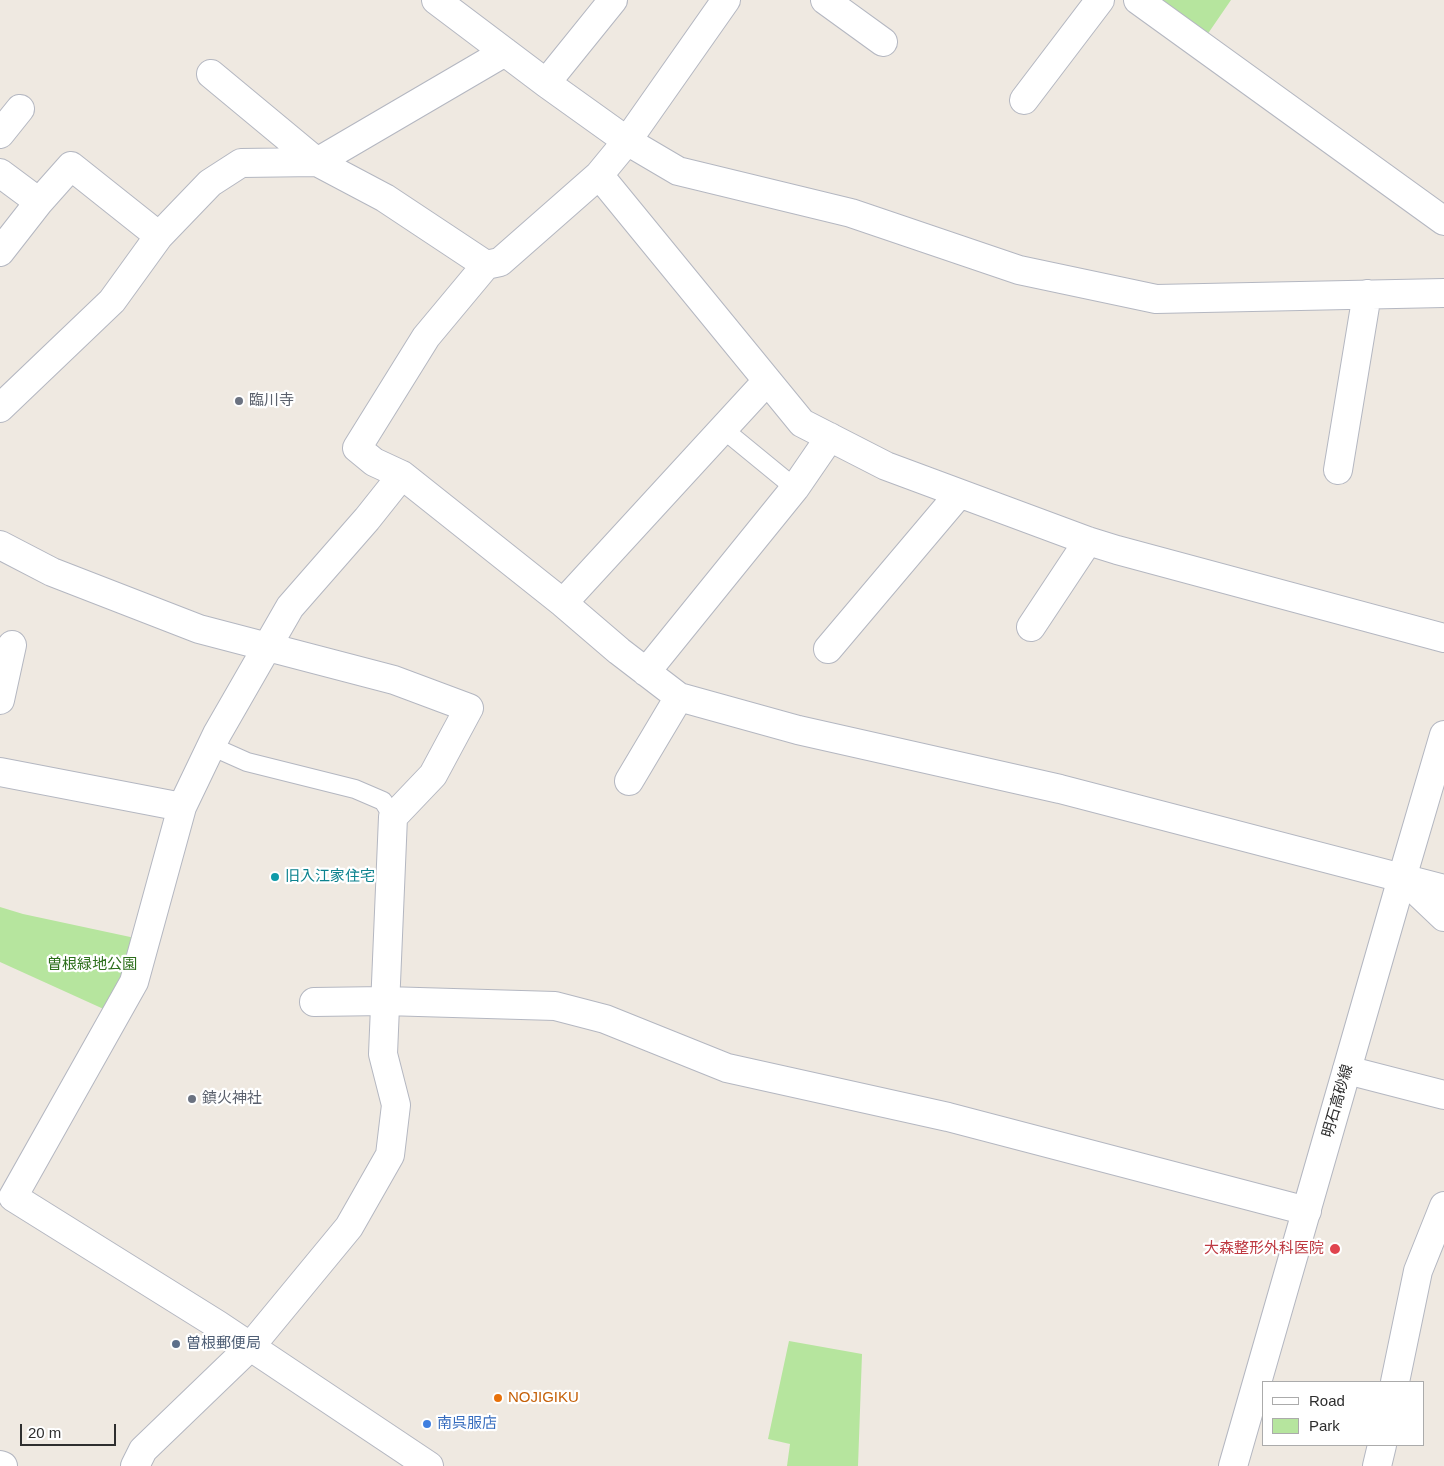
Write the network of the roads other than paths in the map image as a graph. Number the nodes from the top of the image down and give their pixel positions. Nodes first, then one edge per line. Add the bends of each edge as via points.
1 (436, 0) edge
2 (613, 0) edge
3 (726, 0) edge
4 (825, 0) edge
5 (1100, 0) edge
6 (1138, 0) edge
7 (883, 42) dead end
8 (505, 52) junction
9 (211, 74) dead end
10 (546, 83) junction
11 (1024, 100) dead end
12 (20, 110) dead end
13 (0, 134) edge
14 (627, 141) junction
15 (317, 162) junction
16 (0, 173) edge
17 (599, 175) junction
18 (39, 202) junction
19 (1444, 221) edge
20 (159, 236) junction
21 (0, 252) edge
22 (486, 265) junction
23 (1444, 293) edge
24 (1367, 294) junction
25 (767, 381) junction
26 (0, 408) edge
27 (723, 429) junction
28 (830, 438) junction
29 (1338, 470) dead end
30 (402, 475) junction
31 (795, 488) junction
32 (959, 494) junction
33 (1088, 541) junction
34 (0, 545) edge
35 (563, 603) junction
36 (1031, 627) dead end
37 (1444, 638) edge
38 (12, 645) dead end
39 (267, 647) junction
40 (828, 650) dead end
41 (646, 672) junction
42 (680, 697) junction
43 (0, 700) edge
44 (1444, 736) edge
45 (211, 746) junction
46 (0, 772) edge
47 (629, 781) dead end
48 (182, 807) junction
49 (393, 817) junction
50 (1402, 878) junction
51 (1444, 889) edge
52 (1444, 916) edge
53 (386, 1001) junction
54 (314, 1002) dead end
55 (1347, 1070) junction
56 (1444, 1095) edge
57 (1444, 1206) edge
58 (1307, 1211) junction
59 (250, 1347) junction
60 (1395, 1381) edge
61 (1382, 1446) edge
62 (425, 1465) edge
63 (135, 1466) edge
64 (1233, 1466) edge
65 (1377, 1466) edge

1 - 8 street
2 - 10 street
3 - 14 street
4 - 7 street
5 - 11 street
6 - 19 street
8 - 10 street
8 - 15 street
9 - 15 street
10 - 14 street
12 - 13 street
14 - 17 street
14 - 24 street via 678,171 851,213 1019,270 1156,299
15 - 20 street via 241,163 210,183
15 - 22 street via 385,198
16 - 18 street
17 - 22 street via 500,262
17 - 25 street
18 - 20 street via 70,166
18 - 21 street
20 - 26 street via 112,302
22 - 30 street via 426,337 358,448 374,462
23 - 24 street
24 - 29 street
25 - 27 street
25 - 28 street via 802,423
27 - 31 lane
27 - 35 street
28 - 31 street
28 - 32 street via 886,466
30 - 35 street
30 - 39 street via 290,607
31 - 41 street
32 - 33 street
32 - 40 street
33 - 36 street
33 - 37 street
34 - 39 street via 52,572 199,629
35 - 41 street
38 - 43 street
39 - 45 street
39 - 49 street via 394,680 469,708 433,776
41 - 42 street
42 - 47 street
42 - 50 street via 798,730 1060,789
44 - 50 street, 明石高砂線
45 - 48 street
45 - 49 lane via 247,762 355,789 383,801
46 - 48 street
48 - 59 street via 134,982 13,1197
49 - 53 street
50 - 51 street
50 - 52 street
50 - 55 street, 明石高砂線
53 - 54 street
53 - 58 street via 555,1006 605,1019 727,1068 948,1117
53 - 59 street via 383,1054 396,1104 390,1156 349,1227
55 - 56 street
55 - 58 street, 明石高砂線
57 - 60 street via 1418,1271
58 - 64 street, 明石高砂線
59 - 62 street
59 - 63 street via 143,1450
61 - 65 street

